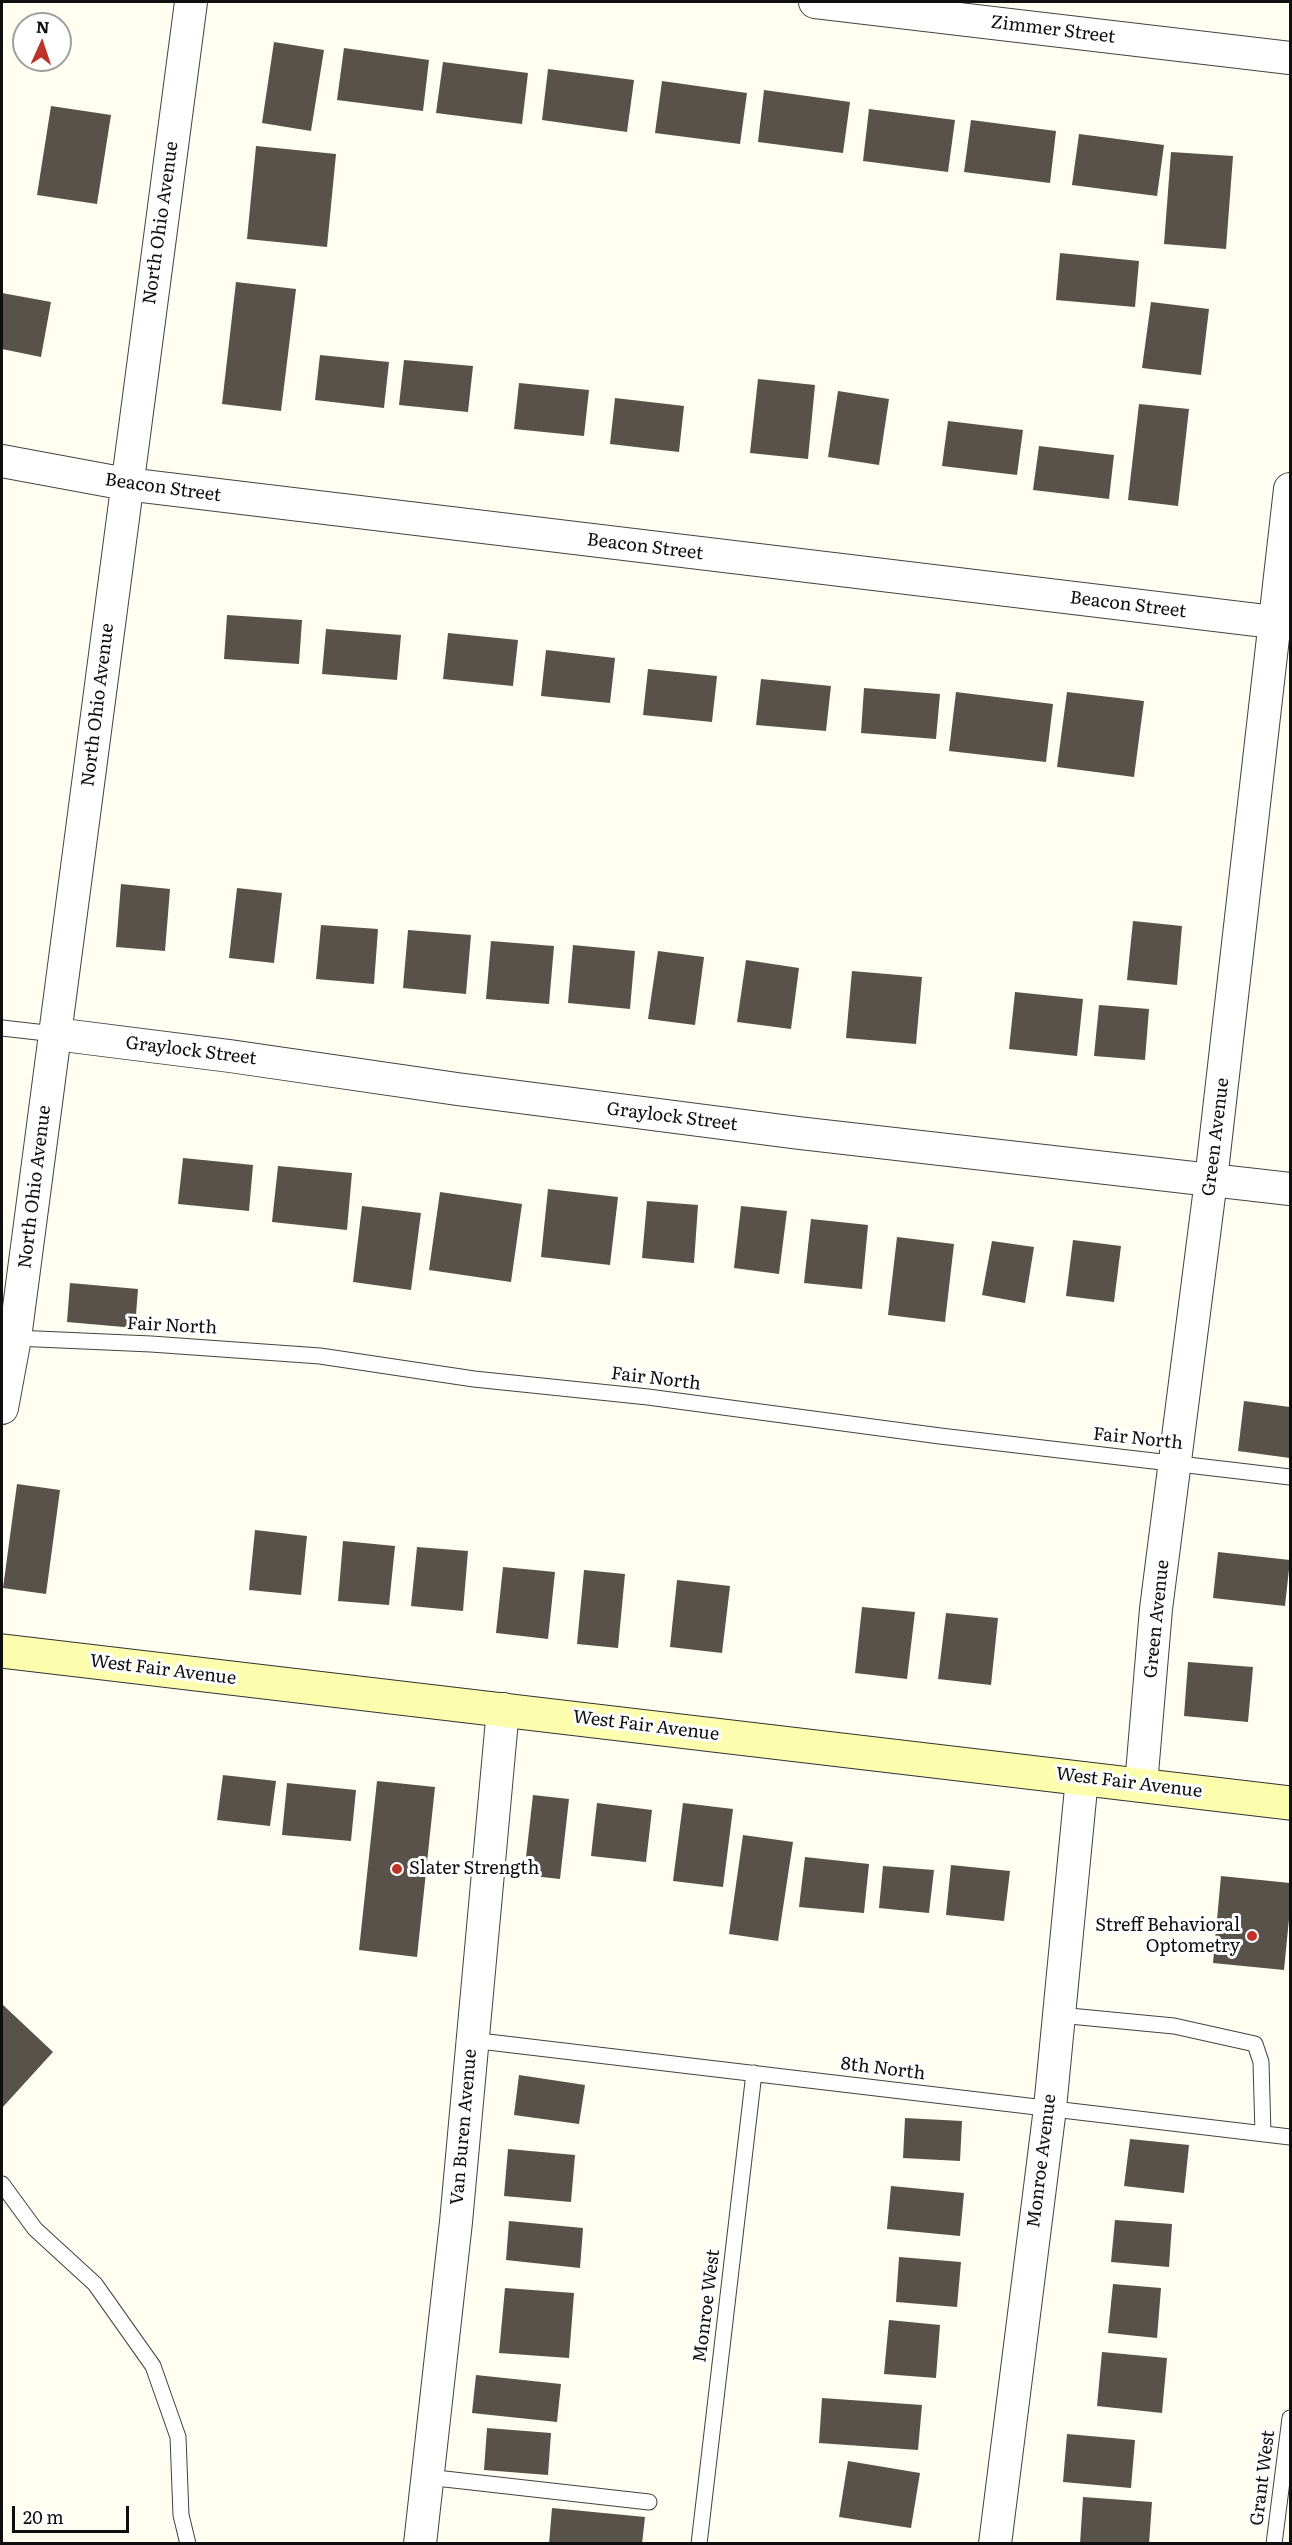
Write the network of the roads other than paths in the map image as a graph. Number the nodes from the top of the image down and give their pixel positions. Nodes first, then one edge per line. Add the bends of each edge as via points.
1 (191, 2) edge
2 (815, 2) edge
3 (1290, 58) edge
4 (2, 460) edge
5 (126, 484) junction
6 (1290, 489) edge
7 (1282, 623) edge
8 (2, 1028) edge
9 (55, 1034) junction
10 (1211, 1180) junction
11 (1290, 1189) edge
12 (15, 1338) junction
13 (3, 1391) edge
14 (1175, 1462) junction
15 (1290, 1477) edge
16 (2, 1651) edge
17 (503, 1709) junction
18 (1082, 1778) junction
19 (1141, 1785) junction
20 (1290, 1803) edge
21 (1059, 2015) junction
22 (471, 2040) junction
23 (754, 2073) junction
24 (1050, 2108) junction
25 (1263, 2134) junction
26 (1290, 2137) edge
27 (2, 2184) edge
28 (1290, 2418) edge
29 (427, 2477) junction
30 (649, 2502) dead end
31 (188, 2544) edge
32 (420, 2544) edge
33 (699, 2544) edge
34 (995, 2544) edge
35 (1274, 2544) edge

1 - 5 street, North Ohio Avenue
2 - 3 street, Zimmer Street
4 - 5 street, Beacon Street
5 - 7 street, Beacon Street
5 - 9 street, North Ohio Avenue
6 - 7 street, Green Avenue
7 - 10 street, Green Avenue
8 - 9 lane
9 - 10 street, Graylock Street via 799,1134
9 - 12 street, North Ohio Avenue
10 - 11 street, Graylock Street
10 - 14 street, Green Avenue
12 - 13 street, North Ohio Avenue
12 - 14 lane, Fair North via 321,1356 474,1379
14 - 15 lane, Fair North
14 - 19 street, Green Avenue via 1156,1609
16 - 17 street, West Fair Avenue
17 - 18 street, West Fair Avenue
17 - 22 street, Van Buren Avenue
18 - 19 street, West Fair Avenue
18 - 21 street, Monroe Avenue
19 - 20 street, West Fair Avenue
21 - 24 street, Monroe Avenue
21 - 25 lane via 1173,2026 1255,2044 1261,2062
22 - 23 lane, 8th North
22 - 29 street, Van Buren Avenue via 456,2222
23 - 24 lane, 8th North
23 - 33 lane, Monroe West
24 - 25 lane, 8th North
24 - 34 street, Monroe Avenue
25 - 26 lane, 8th North
27 - 31 lane via 35,2229 95,2284 153,2366 178,2437 181,2516
28 - 35 lane, Grant West
29 - 30 lane
29 - 32 street, Van Buren Avenue

